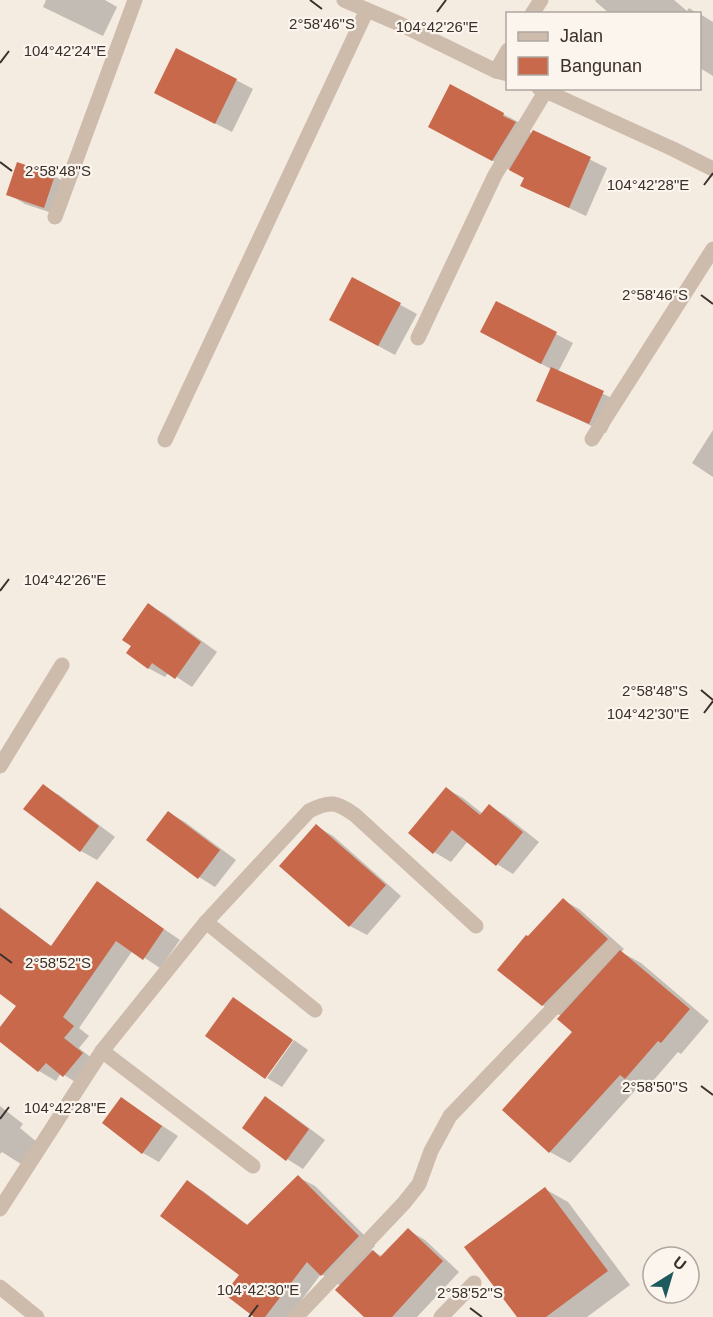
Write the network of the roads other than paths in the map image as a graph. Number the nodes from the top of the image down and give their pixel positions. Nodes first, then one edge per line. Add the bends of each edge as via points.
1 (135, 0) edge
2 (344, 0) edge
3 (367, 10) junction
4 (506, 54) edge
5 (502, 72) edge
6 (542, 90) edge
7 (713, 169) edge
8 (55, 217) dead end
9 (713, 249) edge
10 (418, 338) dead end
11 (592, 439) dead end
12 (165, 440) dead end
13 (62, 665) dead end
14 (0, 766) edge
15 (206, 921) junction
16 (476, 926) dead end
17 (611, 948) dead end
18 (315, 1010) dead end
19 (102, 1051) junction
20 (253, 1166) dead end
21 (0, 1209) edge
22 (474, 1283) dead end
23 (0, 1287) edge
24 (37, 1317) edge
25 (296, 1317) edge
26 (441, 1317) edge

1 - 8 street
2 - 3 street
3 - 5 street
3 - 12 street
4 - 5 street
6 - 7 street
6 - 10 street via 495,175
9 - 11 street
13 - 14 street
15 - 16 street via 309,811 323,804 340,804
15 - 18 street
15 - 19 street
17 - 25 street via 450,1116 419,1184
19 - 20 street
19 - 21 street
22 - 26 street
23 - 24 street

